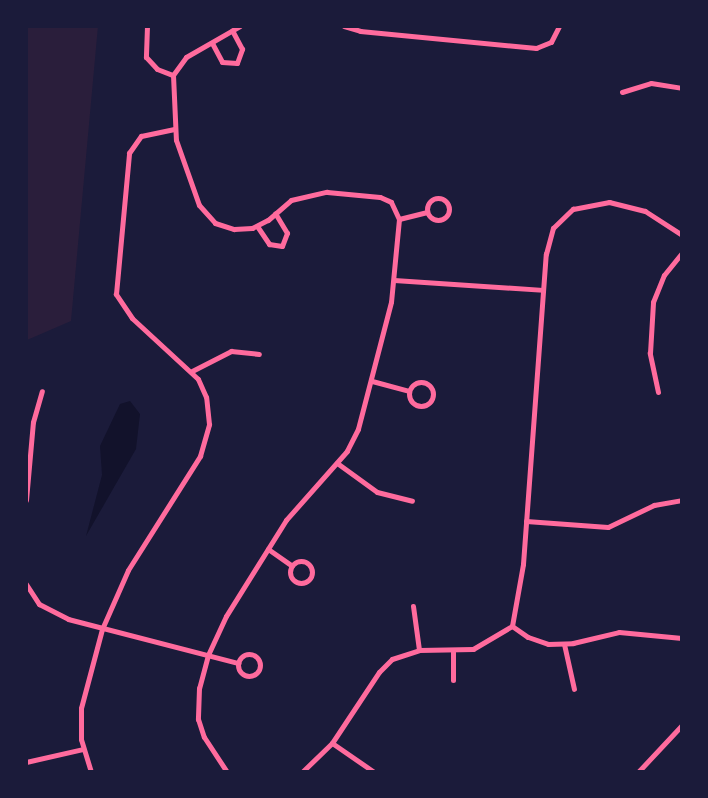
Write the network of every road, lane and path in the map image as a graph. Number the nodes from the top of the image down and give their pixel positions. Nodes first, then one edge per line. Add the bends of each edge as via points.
1 (147, 26) edge
2 (240, 26) edge
3 (344, 26) edge
4 (559, 26) edge
5 (232, 30) junction
6 (212, 42) junction
7 (173, 75) junction
8 (682, 88) edge
9 (622, 92) dead end
10 (174, 129) junction
11 (427, 212) junction
12 (275, 213) junction
13 (399, 219) junction
14 (257, 226) junction
15 (682, 235) edge
16 (682, 253) edge
17 (394, 280) junction
18 (543, 290) junction
19 (259, 354) dead end
20 (192, 371) junction
21 (372, 381) junction
22 (42, 391) dead end
23 (409, 391) junction
24 (658, 392) dead end
25 (337, 463) junction
26 (26, 500) edge
27 (682, 500) edge
28 (412, 501) dead end
29 (526, 521) junction
30 (268, 549) junction
31 (292, 566) junction
32 (26, 584) edge
33 (413, 606) dead end
34 (512, 626) junction
35 (102, 629) junction
36 (682, 638) edge
37 (564, 644) junction
38 (419, 650) junction
39 (453, 652) junction
40 (208, 655) junction
41 (238, 663) junction
42 (453, 680) dead end
43 (574, 689) dead end
44 (682, 725) edge
45 (332, 743) junction
46 (83, 749) junction
47 (26, 762) edge
48 (91, 772) edge
49 (227, 772) edge
50 (302, 772) edge
51 (374, 772) edge
52 (638, 772) edge

1 - 7 street via 148,61
2 - 5 street
3 - 4 street via 508,47 544,47
5 - 6 street
5 - 6 street via 242,49 237,63 222,62
6 - 7 street via 186,57
7 - 10 street
8 - 9 street via 651,83
10 - 14 street via 206,215 227,228
10 - 20 street via 141,136 129,153 116,294 125,311
11 - 11 street via 441,220 449,206 435,198
11 - 13 street
12 - 13 street via 299,196 339,192 386,199
12 - 14 street
12 - 14 street via 287,233 282,246 269,244
13 - 17 street
15 - 18 street via 658,216 627,205 600,202 573,209 553,228
16 - 24 street via 664,275 653,302 650,353
17 - 18 street
17 - 21 street
18 - 29 street
19 - 20 street via 231,351
20 - 35 street via 208,407 205,444 128,570
21 - 23 street
21 - 25 street via 354,439
22 - 26 street via 33,422
23 - 23 street via 418,406 433,398 432,388 424,383
25 - 28 street via 377,492
25 - 30 street via 299,503
27 - 29 street via 654,505 608,527
29 - 34 street
30 - 31 street
30 - 40 street
31 - 31 street via 295,581 311,578 308,563
32 - 35 street via 31,597 51,612
33 - 38 street
34 - 37 street via 535,641
34 - 39 street via 473,649
35 - 40 street
35 - 46 street via 81,708
36 - 37 street via 619,632
37 - 43 street
38 - 39 street
38 - 45 street via 385,665
39 - 42 street
40 - 41 street
40 - 49 street via 198,719
41 - 41 street via 248,677 260,669 252,654
44 - 52 street
45 - 50 street
45 - 51 street
46 - 47 street
46 - 48 street

